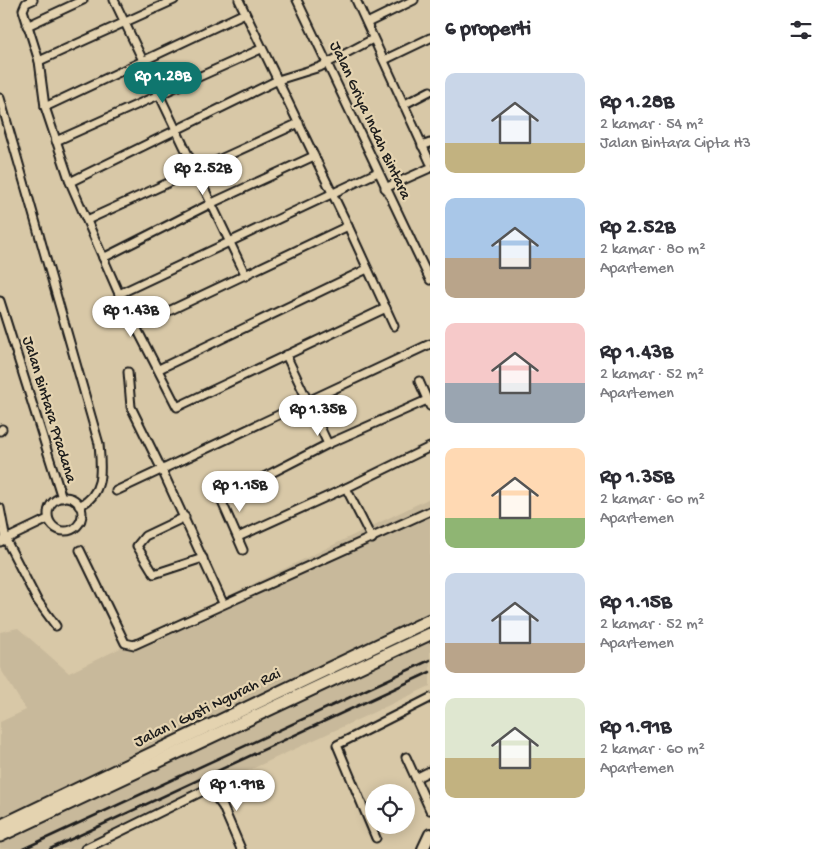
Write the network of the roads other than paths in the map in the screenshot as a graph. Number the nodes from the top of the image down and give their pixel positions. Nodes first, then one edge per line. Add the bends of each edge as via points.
1 (33, 0) edge
2 (83, 0) edge
3 (114, 0) edge
4 (239, 0) edge
5 (297, 0) edge
6 (356, 0) edge
7 (414, 0) edge
8 (168, 1) edge
9 (245, 13) junction
10 (124, 22) junction
11 (367, 23) junction
12 (27, 26) junction
13 (430, 38) edge
14 (373, 39) junction
15 (261, 49) junction
16 (384, 60) junction
17 (39, 61) junction
18 (142, 62) junction
19 (327, 64) junction
20 (278, 80) junction
21 (430, 91) edge
22 (157, 94) junction
23 (0, 98) edge
24 (403, 105) junction
25 (45, 107) junction
26 (299, 123) junction
27 (175, 130) junction
28 (56, 141) junction
29 (430, 143) edge
30 (422, 146) junction
31 (314, 156) junction
32 (430, 162) edge
33 (430, 168) edge
34 (195, 169) junction
35 (378, 172) junction
36 (70, 182) junction
37 (385, 188) junction
38 (332, 193) junction
39 (212, 203) junction
40 (86, 220) junction
41 (348, 226) junction
42 (230, 240) junction
43 (103, 258) junction
44 (367, 269) junction
45 (246, 276) junction
46 (430, 280) edge
47 (119, 294) junction
48 (0, 301) edge
49 (386, 308) junction
50 (137, 326) junction
51 (394, 326) dead end
52 (430, 344) edge
53 (286, 355) junction
54 (159, 369) junction
55 (128, 372) dead end
56 (419, 381) dead end
57 (308, 400) junction
58 (428, 403) edge
59 (328, 444) junction
60 (430, 447) edge
61 (162, 470) junction
62 (215, 486) dead end
63 (346, 488) junction
64 (116, 490) dead end
65 (62, 498) junction
66 (221, 499) junction
67 (79, 506) junction
68 (0, 508) edge
69 (430, 511) edge
70 (185, 517) junction
71 (48, 519) junction
72 (1, 523) edge
73 (2, 537) edge
74 (238, 537) junction
75 (372, 539) junction
76 (80, 550) dead end
77 (243, 550) dead end
78 (203, 558) junction
79 (223, 603) junction
80 (430, 620) edge
81 (56, 626) dead end
82 (430, 634) edge
83 (430, 698) edge
84 (210, 733) junction
85 (406, 757) dead end
86 (430, 771) edge
87 (416, 778) junction
88 (430, 810) edge
89 (0, 826) edge
90 (430, 834) edge
91 (0, 836) edge
92 (376, 838) dead end
93 (85, 849) edge
94 (242, 849) edge
95 (423, 849) edge

1 - 12 street via 23,8
2 - 12 street
3 - 10 street
4 - 9 street
5 - 19 street, Jalan Griya Indah Bintara
6 - 11 street
7 - 11 street
8 - 10 street
9 - 15 street
9 - 18 street
10 - 17 street
10 - 18 street
11 - 14 street
12 - 17 street
13 - 16 street
14 - 16 street
14 - 19 street
15 - 20 street
15 - 22 street
16 - 24 street
17 - 25 street
18 - 22 street
18 - 25 street
19 - 20 street
19 - 35 street, Jalan Griya Indah Bintara
20 - 26 street
20 - 27 street
21 - 24 street
22 - 27 street
22 - 28 street
23 - 67 street via 99,444 99,485 91,501
24 - 30 street
25 - 28 street
26 - 31 street
26 - 34 street
27 - 34 street
27 - 36 street
28 - 36 street
29 - 30 street
30 - 32 street
31 - 38 street
31 - 39 street
33 - 37 street
34 - 39 street
34 - 40 street
35 - 37 street, Jalan Griya Indah Bintara
35 - 38 street
36 - 40 street
37 - 46 street, Jalan Griya Indah Bintara
38 - 41 street
38 - 42 street
39 - 42 street
39 - 43 street
40 - 43 street
41 - 44 street
41 - 45 street
42 - 45 street
42 - 47 street
43 - 47 street
44 - 49 street
44 - 54 street
45 - 50 street
47 - 50 street
48 - 65 street, Jalan Bintara Pradana
49 - 51 street
49 - 53 street
50 - 54 street
52 - 57 street
53 - 54 street via 180,407 175,405
53 - 57 street
55 - 61 street via 130,407
56 - 58 street
57 - 59 street
57 - 61 street
58 - 59 street
59 - 66 street
60 - 63 street
61 - 64 street
61 - 70 street
62 - 66 street
63 - 74 street
63 - 75 street
65 - 67 street via 75,501
65 - 71 street via 50,506
66 - 74 street
67 - 71 street via 81,517 71,530 57,530
68 - 72 street
69 - 75 street
70 - 78 street
70 - 78 street via 144,536 137,546 154,574
71 - 73 street
72 - 73 street
73 - 81 street via 37,600
74 - 77 street
75 - 79 street
76 - 79 street via 125,643 129,645
78 - 79 street
80 - 84 main road, Jalan I Gusti Ngurah Rai
82 - 84 main road, Jalan I Gusti Ngurah Rai
83 - 92 street via 337,745
84 - 89 main road, Jalan I Gusti Ngurah Rai
84 - 91 main road, Jalan I Gusti Ngurah Rai
85 - 87 street
86 - 87 street
87 - 88 street
90 - 95 street
93 - 94 street via 209,788 223,808

